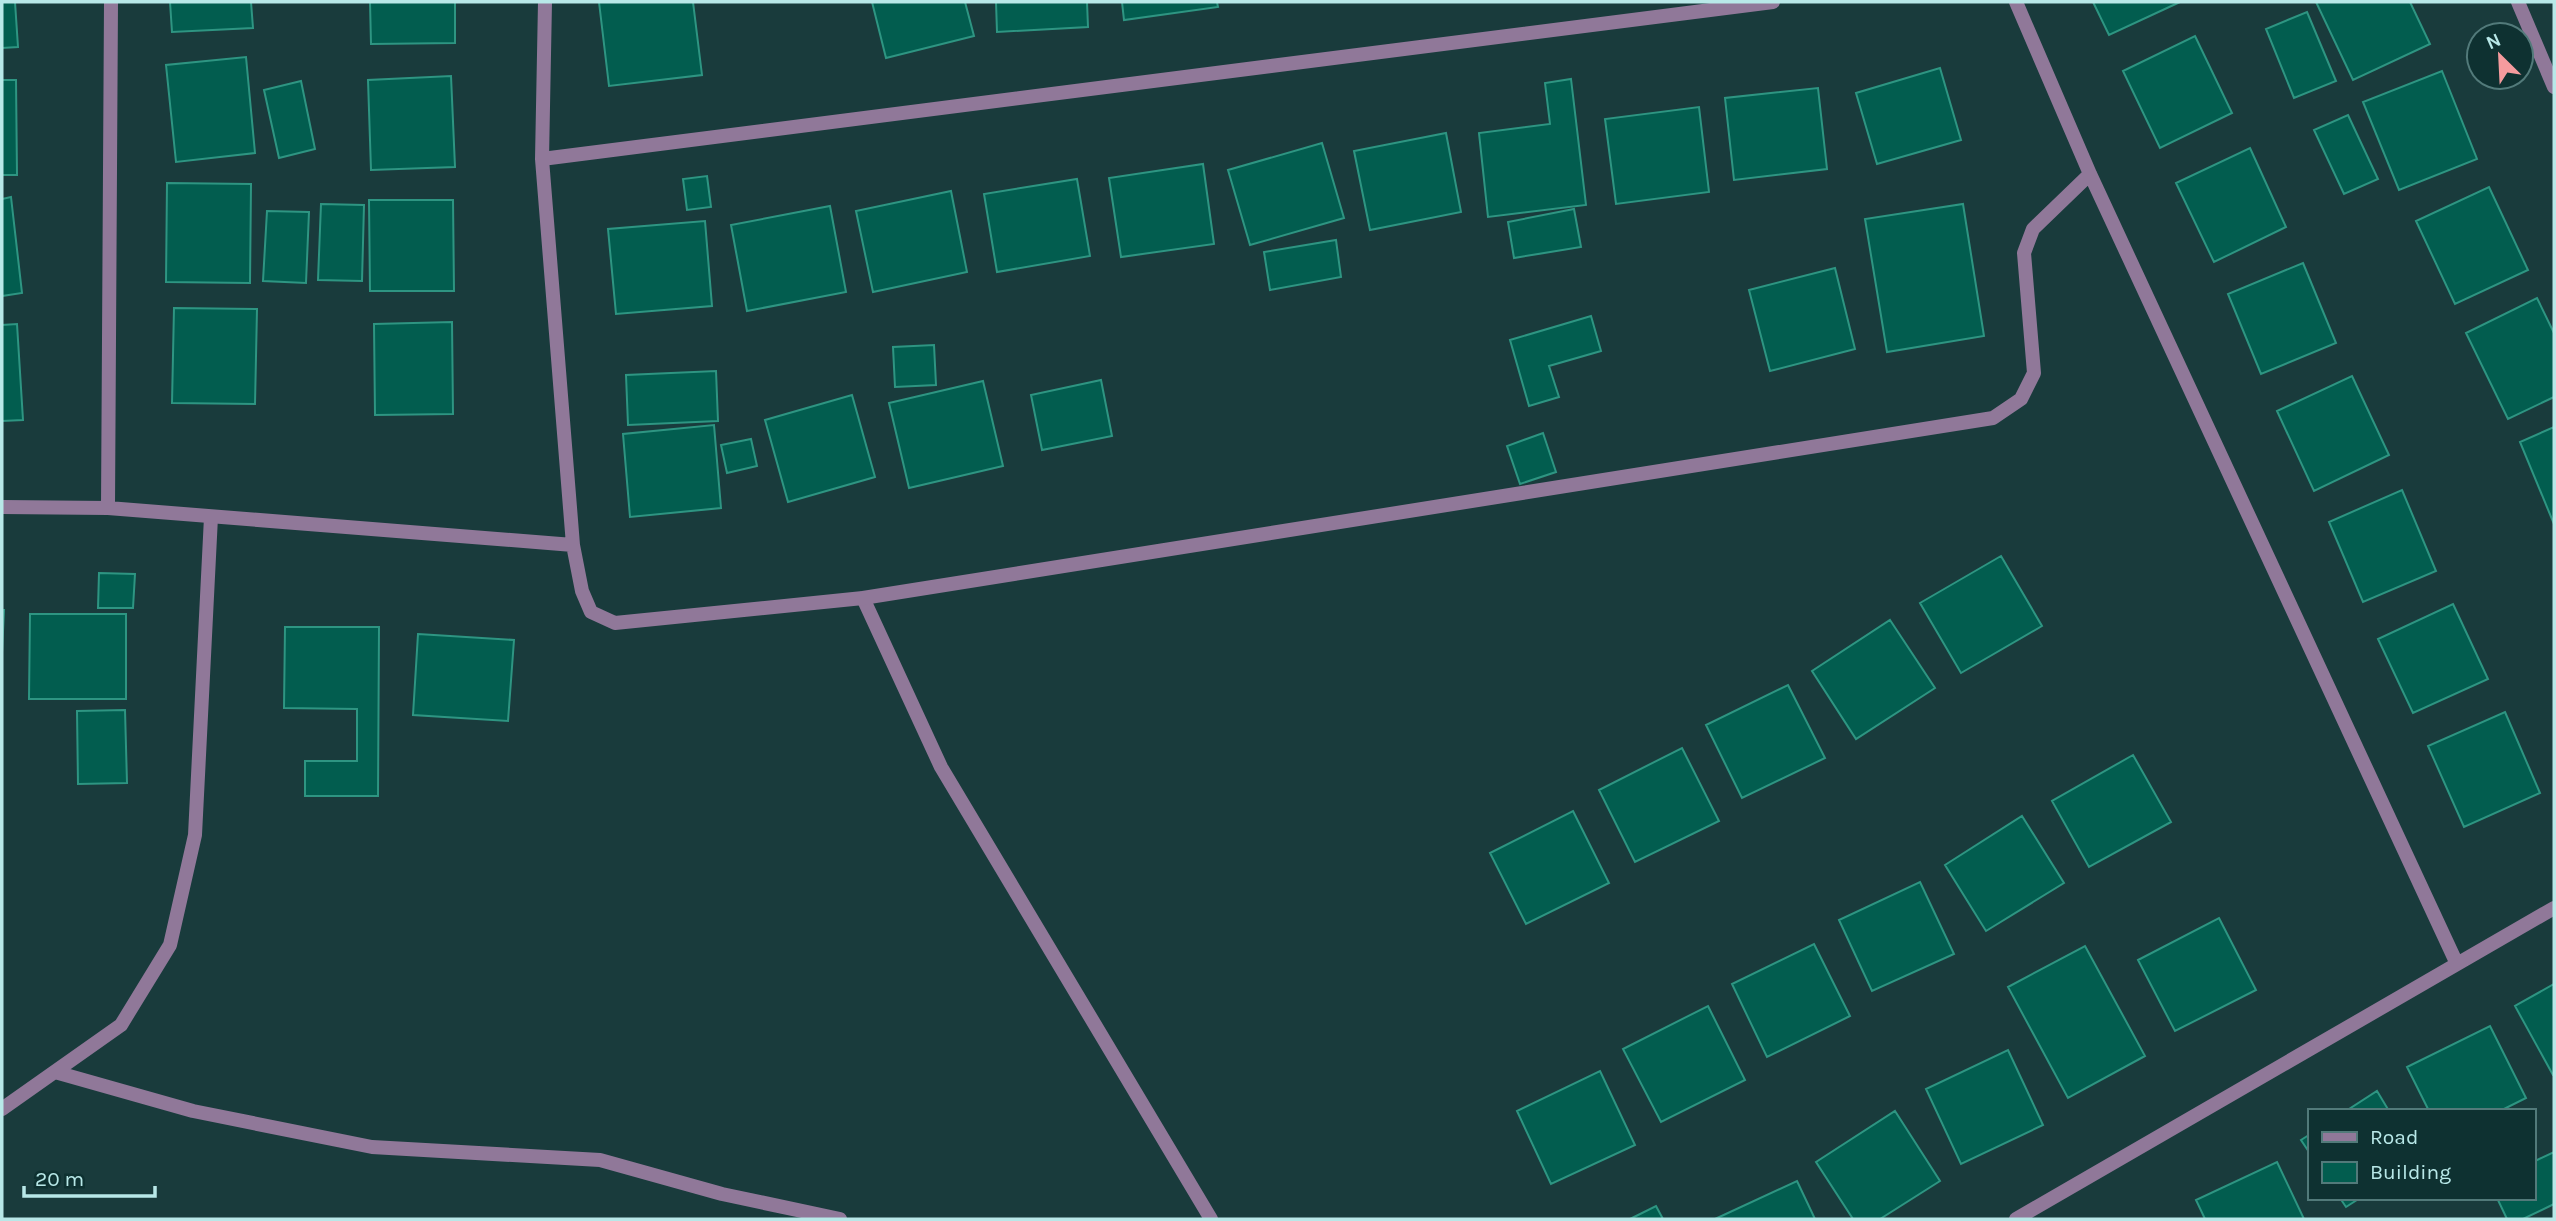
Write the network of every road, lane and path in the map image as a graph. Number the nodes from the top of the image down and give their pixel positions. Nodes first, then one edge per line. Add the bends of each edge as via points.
1 (111, 2) edge
2 (545, 2) edge
3 (1773, 2) edge
4 (2016, 2) edge
5 (2518, 2) edge
6 (2554, 87) edge
7 (541, 159) junction
8 (2090, 174) junction
9 (2, 507) edge
10 (108, 508) junction
11 (211, 517) junction
12 (573, 545) junction
13 (863, 598) junction
14 (2554, 908) edge
15 (2457, 964) junction
16 (55, 1072) junction
17 (2, 1109) edge
18 (840, 1219) edge
19 (1211, 1219) edge
20 (2015, 1219) edge

1 - 10 street
2 - 7 street
3 - 7 street
4 - 8 street
5 - 6 street
7 - 12 street
8 - 13 street via 2033,229 2024,253 2034,373 2021,399 1993,418
8 - 15 street
9 - 10 street
10 - 11 street
11 - 12 street
11 - 16 street via 195,835 170,945 121,1025
12 - 13 street via 591,612 615,623
13 - 19 street via 941,767
14 - 15 street
15 - 20 street
16 - 17 street
16 - 18 street via 193,1111 372,1147 600,1160 722,1194

